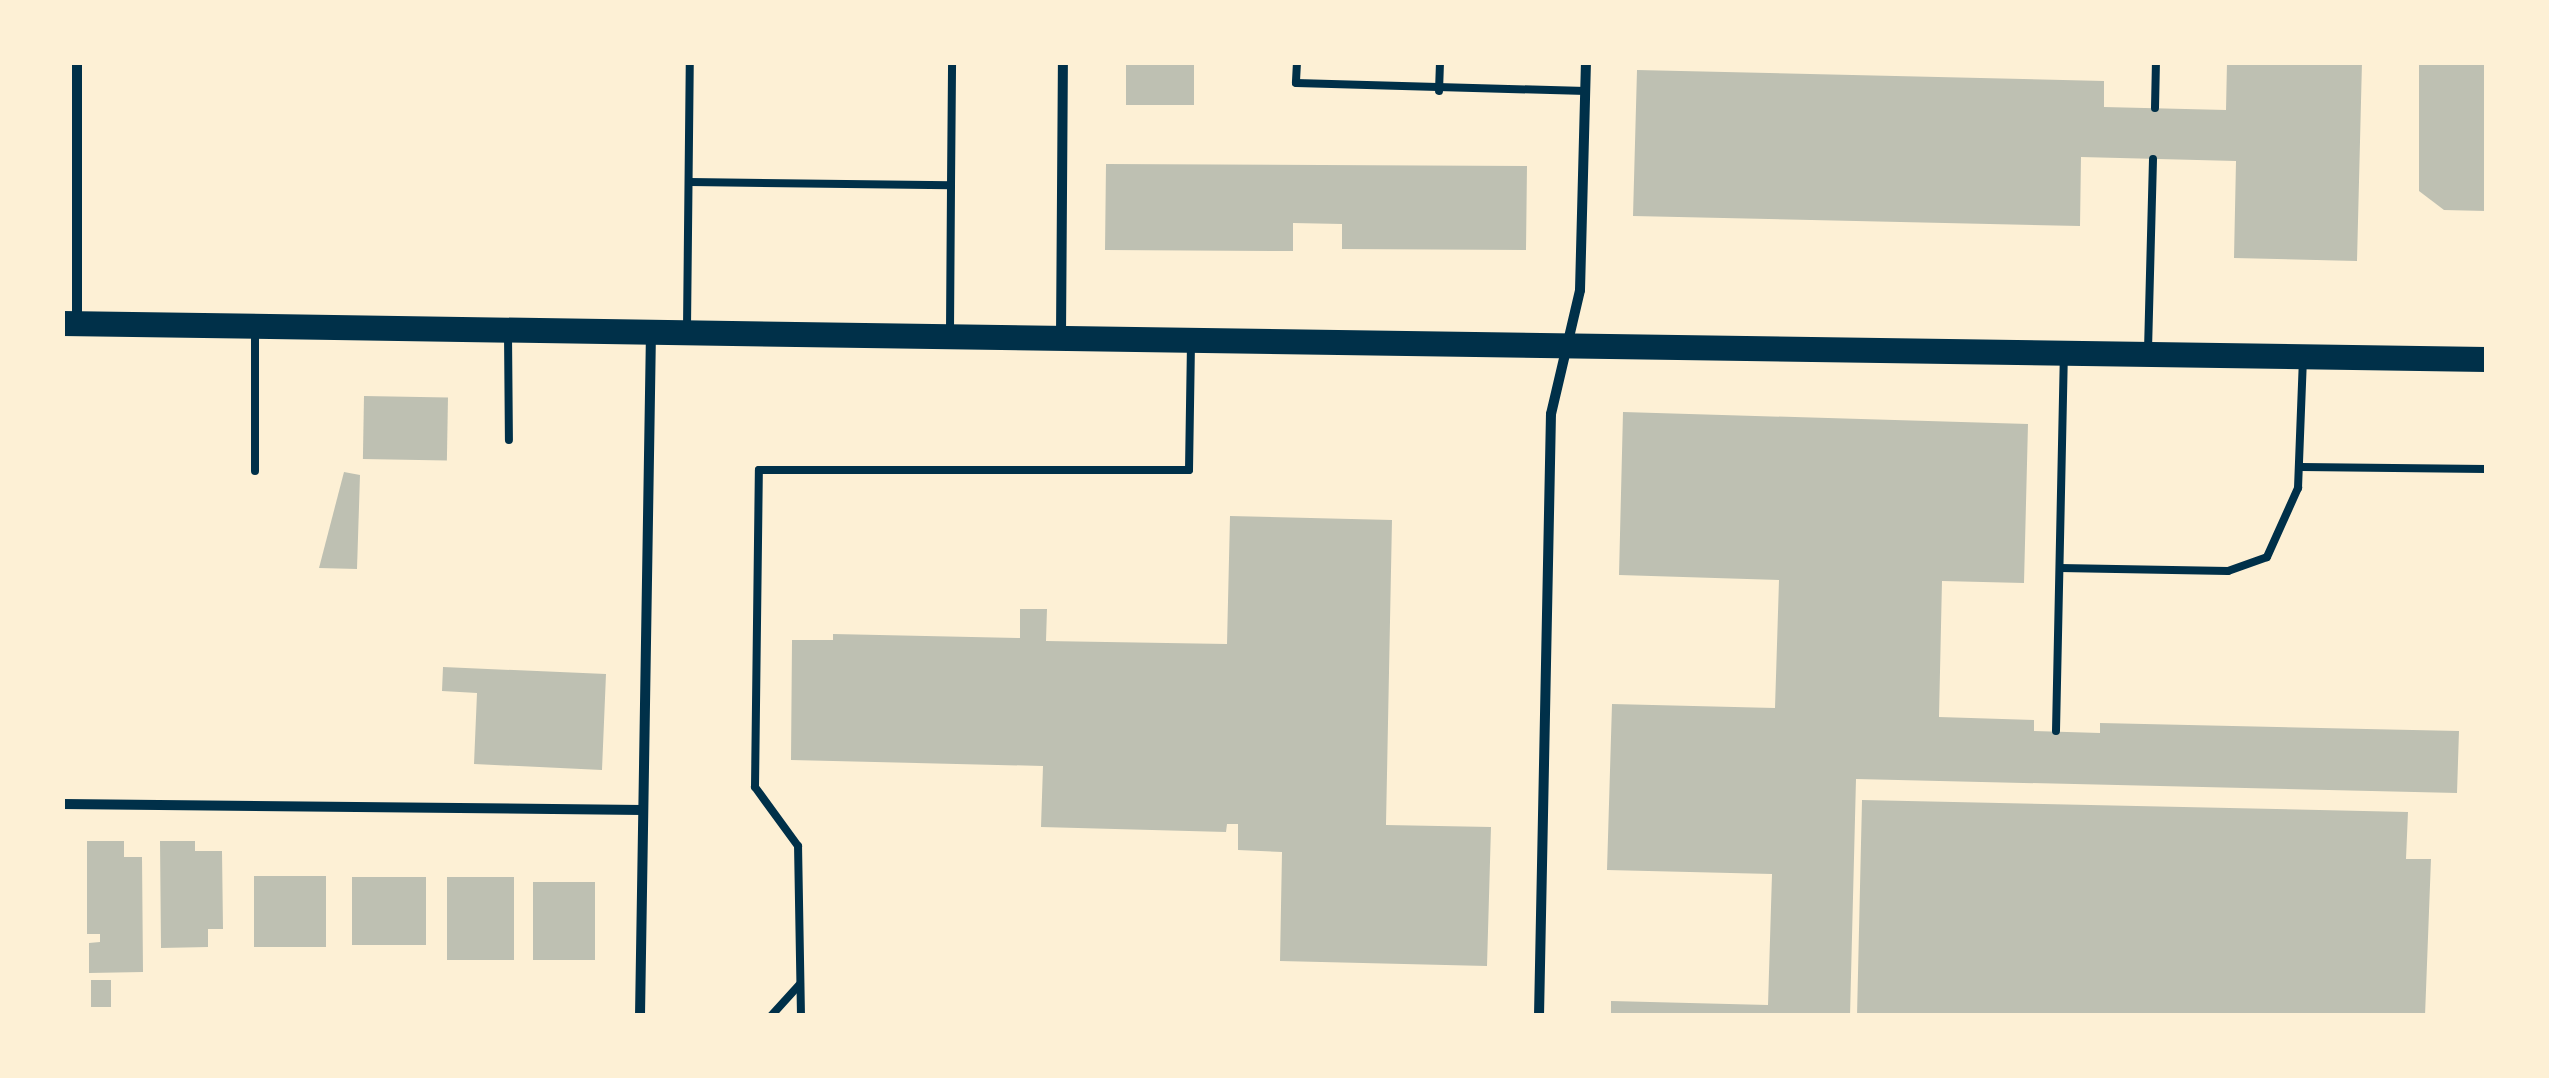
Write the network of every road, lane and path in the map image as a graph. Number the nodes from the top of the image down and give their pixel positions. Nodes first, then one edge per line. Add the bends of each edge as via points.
1 (77, 62) edge
2 (690, 62) edge
3 (952, 62) edge
4 (1063, 62) edge
5 (1297, 62) edge
6 (1440, 62) edge
7 (1586, 62) edge
8 (2156, 62) edge
9 (1439, 91) junction
10 (1586, 91) junction
11 (2155, 108) dead end
12 (2154, 159) dead end
13 (690, 182) junction
14 (951, 185) junction
15 (70, 323) edge
16 (255, 326) junction
17 (508, 329) junction
18 (650, 331) junction
19 (687, 332) junction
20 (950, 334) junction
21 (1061, 337) junction
22 (1191, 340) junction
23 (1568, 346) junction
24 (2065, 353) junction
25 (2148, 354) junction
26 (2303, 356) junction
27 (2486, 359) edge
28 (509, 440) dead end
29 (2301, 468) junction
30 (2486, 470) edge
31 (255, 471) dead end
32 (2060, 568) junction
33 (2056, 732) dead end
34 (62, 804) edge
35 (643, 810) junction
36 (800, 984) junction
37 (640, 1016) edge
38 (771, 1016) edge
39 (801, 1016) edge
40 (1539, 1016) edge

1 - 15 street
2 - 13 lane
3 - 14 lane
4 - 21 street
5 - 9 lane via 1296,83
6 - 9 lane
7 - 10 street
8 - 11 lane
9 - 10 lane
10 - 23 street via 1580,290
12 - 25 lane
13 - 14 lane
13 - 19 lane
14 - 20 lane
15 - 16 main road
16 - 17 main road
16 - 31 lane
17 - 18 main road
17 - 28 lane
18 - 19 main road
18 - 35 street
19 - 20 main road
20 - 21 main road
21 - 22 main road
22 - 23 main road
22 - 36 lane via 1189,470 759,470 755,787 798,846
23 - 24 main road
23 - 40 street via 1551,414
24 - 25 main road
24 - 32 lane
25 - 26 main road
26 - 27 main road
26 - 29 lane
29 - 30 lane
29 - 32 lane via 2286,524 2267,557 2228,571
32 - 33 lane
34 - 35 street
35 - 37 street
36 - 38 lane
36 - 39 lane

